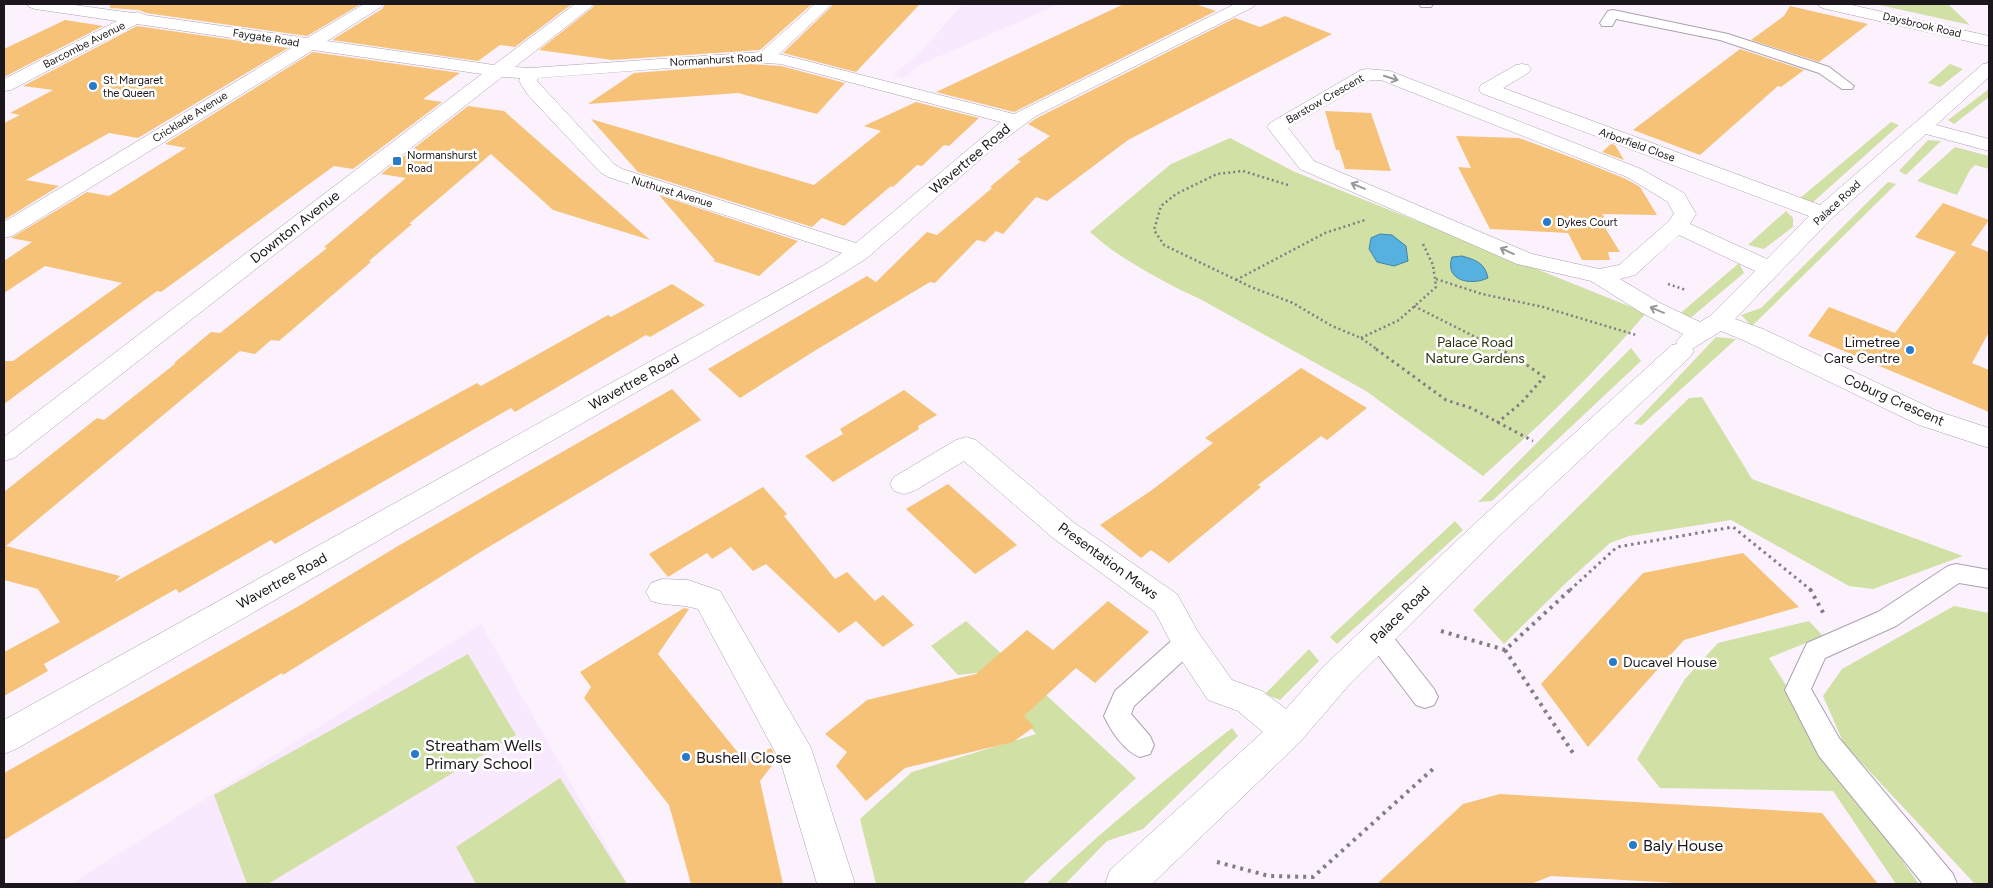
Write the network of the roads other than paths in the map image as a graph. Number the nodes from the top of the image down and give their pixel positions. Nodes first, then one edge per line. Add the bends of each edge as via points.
1 (35, 4) edge
2 (375, 4) edge
3 (585, 4) edge
4 (824, 4) edge
5 (1247, 4) edge
6 (1826, 4) edge
7 (160, 6) dead end
8 (136, 18) junction
9 (1607, 23) dead end
10 (1989, 41) edge
11 (309, 44) junction
12 (767, 57) junction
13 (1989, 68) edge
14 (1522, 69) dead end
15 (497, 71) junction
16 (530, 73) junction
17 (4, 86) edge
18 (1847, 86) dead end
19 (1016, 120) junction
20 (1922, 126) junction
21 (1989, 145) edge
22 (1823, 214) junction
23 (1677, 226) junction
24 (4, 231) edge
25 (859, 252) junction
26 (1770, 269) junction
27 (1599, 276) junction
28 (1697, 337) junction
29 (1989, 440) edge
30 (4, 451) edge
31 (904, 484) dead end
32 (1989, 579) edge
33 (662, 592) dead end
34 (1378, 636) junction
35 (1187, 642) junction
36 (1425, 697) dead end
37 (1288, 731) junction
38 (4, 738) edge
39 (1140, 745) dead end
40 (836, 884) edge
41 (1124, 884) edge
42 (1942, 884) edge

1 - 8 street, Faygate Road
2 - 11 street, Cricklade Avenue
3 - 15 street, Downton Avenue
4 - 12 street
5 - 19 street, Wavertree Road
6 - 10 street, Daysbrook Road
7 - 8 street, Barcombe Avenue
8 - 11 street, Faygate Road
8 - 17 street, Barcombe Avenue
9 - 18 lane via 1613,14 1723,36 1824,70
11 - 15 street, Faygate Road
11 - 24 street, Cricklade Avenue
12 - 16 street, Normanhurst Road
12 - 19 street, Normanhurst Road
13 - 20 street, Palace Road
14 - 22 street, Arborfield Close via 1488,90
15 - 16 street, Normanhurst Road
15 - 30 street, Downton Avenue
16 - 25 street, Nuthurst Avenue via 528,81 535,91 615,173
19 - 25 street, Wavertree Road
20 - 21 street
20 - 22 street, Palace Road
22 - 26 street, Palace Road
23 - 26 street
23 - 27 street, Barstow Crescent via 1627,270
27 -> 23 street, Barstow Crescent via 1525,259 1307,165 1277,127 1367,74 1384,75 1634,173 1676,198 1684,214
25 - 38 street, Wavertree Road
26 - 28 street, Palace Road
28 -> 27 street, Barstow Crescent
28 - 29 street, Coburg Crescent via 1754,334 1928,418
28 - 34 street, Palace Road via 1491,526
31 - 35 street, Presentation Mews via 966,447 1063,530 1166,603
32 - 42 lane via 1956,573 1887,618 1816,651 1798,690 1829,747
33 - 40 street via 688,592 709,600 798,759
34 - 36 lane
34 - 37 street, Palace Road via 1336,676
35 - 37 street, Presentation Mews via 1220,690 1250,701
35 - 39 lane via 1124,699 1118,716
37 - 41 street, Palace Road

